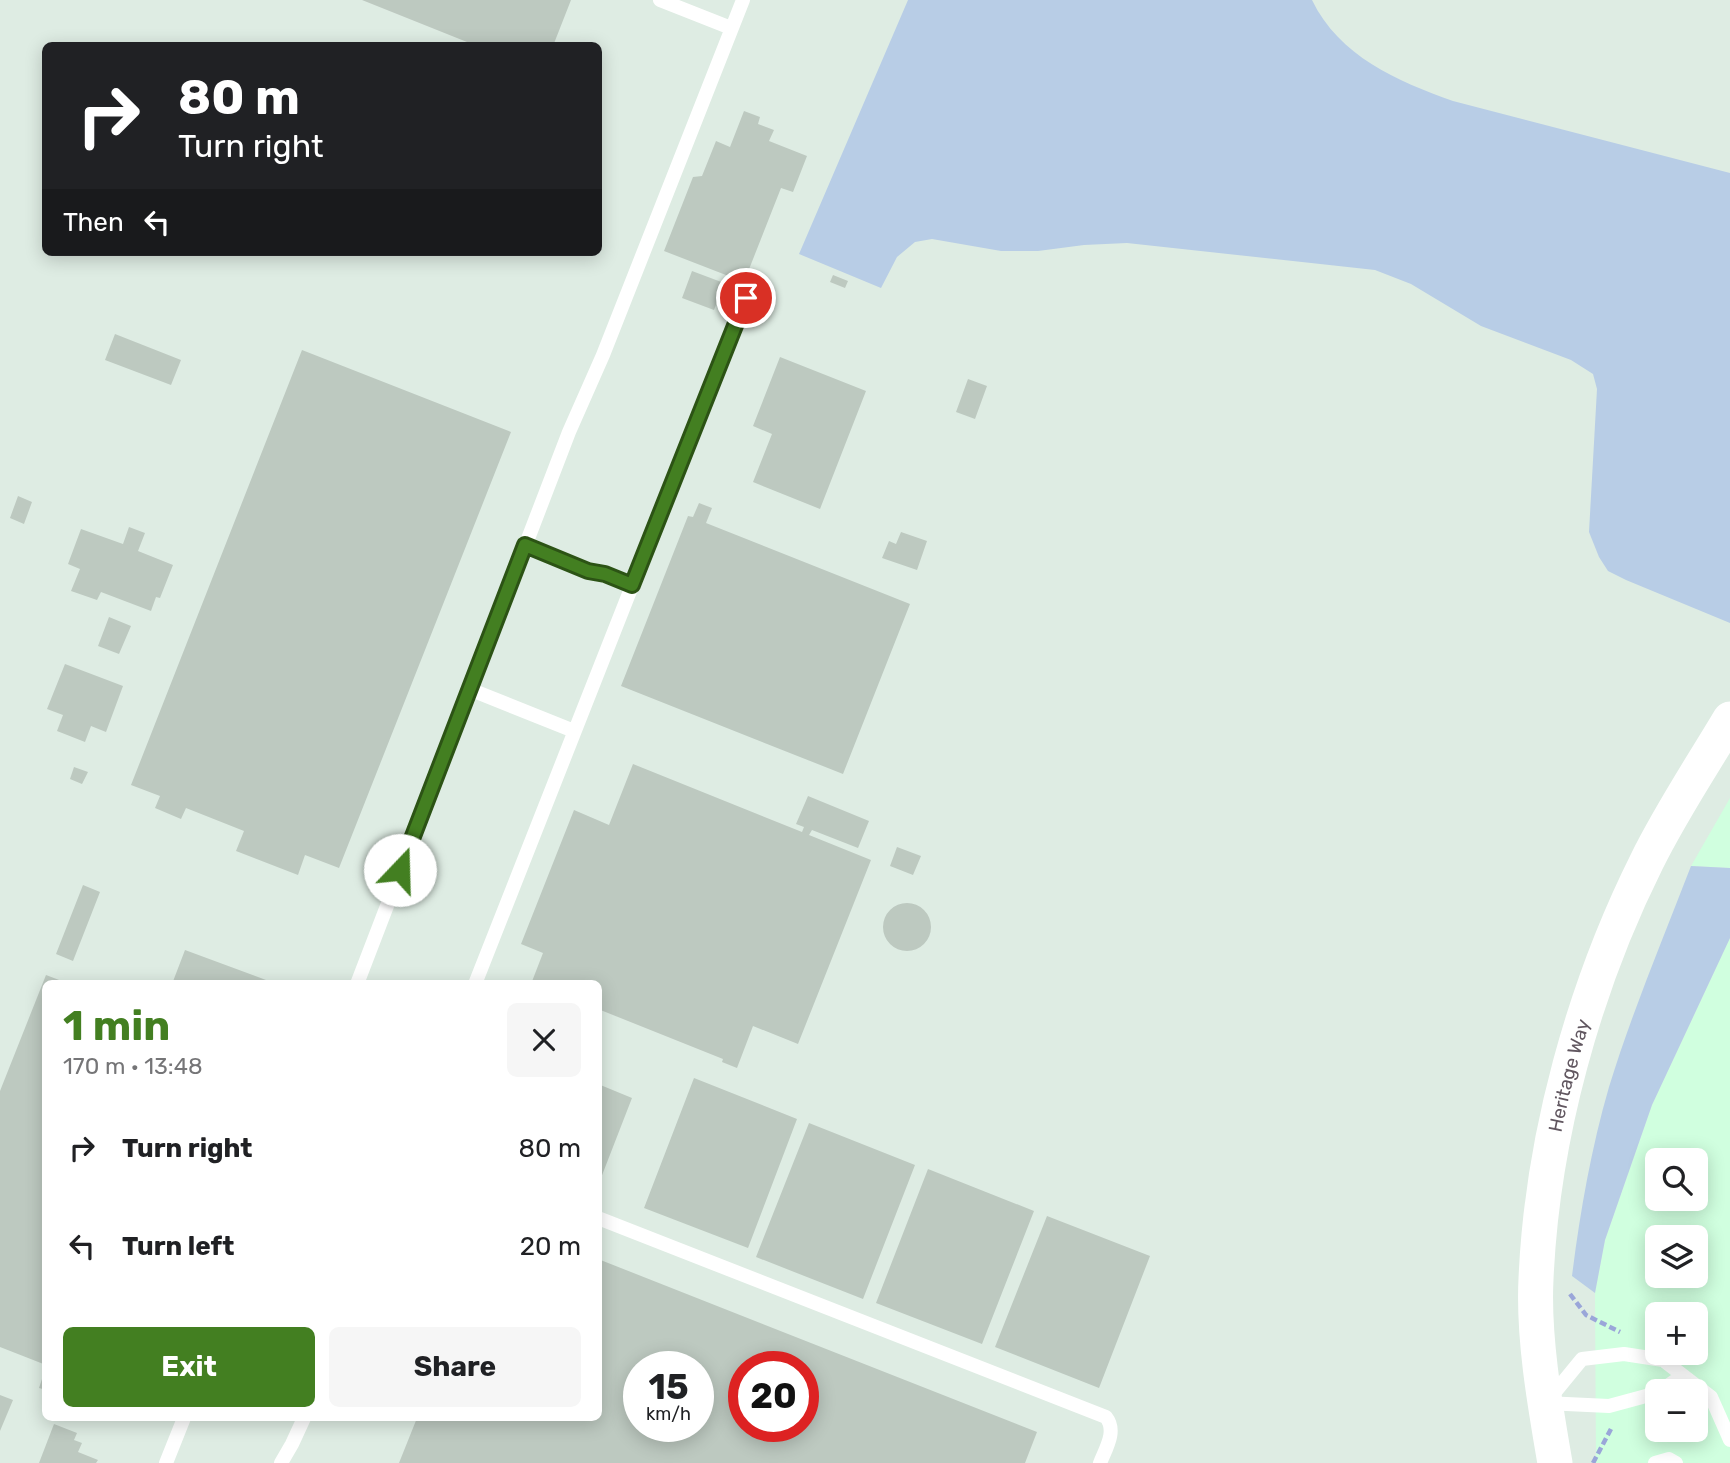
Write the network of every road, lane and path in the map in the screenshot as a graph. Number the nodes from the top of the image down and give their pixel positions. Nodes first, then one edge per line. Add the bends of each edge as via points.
1 (660, 0) edge
2 (743, 0) edge
3 (732, 28) junction
4 (746, 298) dead end
5 (525, 545) junction
6 (632, 585) junction
7 (469, 689) junction
8 (1730, 719) edge
9 (574, 731) junction
10 (358, 980) edge
11 (477, 980) edge
12 (602, 1220) edge
13 (1569, 1292) dead end
14 (1620, 1332) dead end
15 (1682, 1376) junction
16 (1678, 1379) edge
17 (1645, 1396) edge
18 (1545, 1403) junction
19 (183, 1421) edge
20 (302, 1421) edge
21 (1613, 1429) dead end
22 (1730, 1440) edge
23 (166, 1463) edge
24 (281, 1463) edge
25 (1100, 1463) edge
26 (1555, 1463) edge
27 (1593, 1463) edge
28 (1654, 1463) edge
29 (1676, 1463) edge

1 - 3 lane
2 - 3 lane
3 - 5 lane
4 - 6 lane
5 - 6 lane
5 - 7 lane
6 - 9 lane
7 - 9 lane
7 - 10 lane
8 - 18 street, Heritage Way via 1647,860 1605,956 1571,1063 1551,1147 1535,1281
9 - 11 lane
12 - 25 lane via 1106,1417 1112,1431
13 - 14 path via 1586,1315
15 - 16 lane
15 - 18 lane via 1663,1360 1624,1354 1582,1359
15 - 22 lane via 1711,1396
17 - 18 lane via 1609,1406
18 - 26 street, Heritage Way
19 - 23 lane
20 - 24 lane
21 - 27 path
28 - 29 lane via 1669,1459

